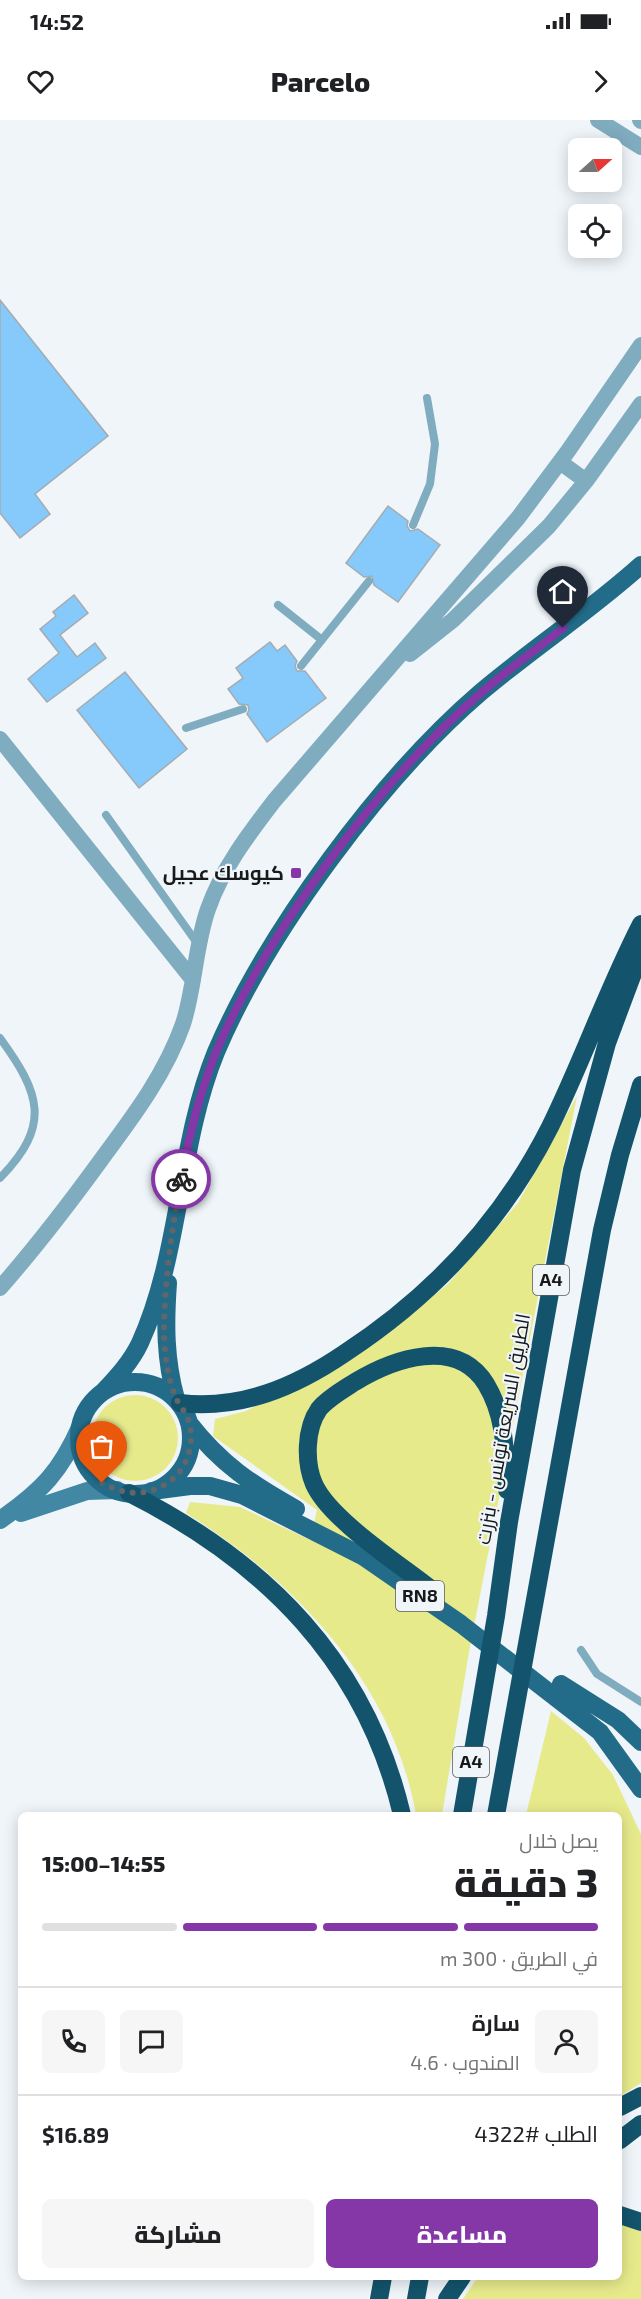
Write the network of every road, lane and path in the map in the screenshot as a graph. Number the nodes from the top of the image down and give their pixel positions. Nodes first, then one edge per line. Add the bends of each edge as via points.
1 (598, 120) edge
2 (641, 147) edge
3 (641, 345) edge
4 (427, 398) dead end
5 (641, 404) edge
6 (560, 462) junction
7 (586, 481) junction
8 (413, 525) dead end
9 (641, 565) edge
10 (369, 581) dead end
11 (278, 605) dead end
12 (322, 640) junction
13 (394, 664) junction
14 (301, 666) dead end
15 (243, 710) dead end
16 (186, 728) dead end
17 (0, 739) edge
18 (106, 815) dead end
19 (641, 924) edge
20 (200, 946) junction
21 (641, 952) edge
22 (193, 980) junction
23 (0, 1038) edge
24 (641, 1085) edge
25 (0, 1178) edge
26 (171, 1236) junction
27 (0, 1288) edge
28 (103, 1392) junction
29 (178, 1401) junction
30 (189, 1423) junction
31 (81, 1425) junction
32 (152, 1491) junction
33 (123, 1492) junction
34 (0, 1520) edge
35 (508, 1522) junction
36 (432, 1590) junction
37 (581, 1650) dead end
38 (561, 1684) junction
39 (641, 1702) edge
40 (641, 1742) edge
41 (641, 1766) edge
42 (641, 1789) edge
43 (401, 1812) edge
44 (463, 1812) edge
45 (497, 1812) edge
46 (641, 2096) edge
47 (622, 2106) edge
48 (641, 2124) edge
49 (622, 2138) edge
50 (622, 2217) edge
51 (641, 2222) edge
52 (419, 2280) edge
53 (460, 2280) edge
54 (416, 2299) edge
55 (447, 2299) edge

1 - 2 street
3 - 6 street
4 - 8 lane via 435,444 430,484
5 - 7 street
6 - 7 street
6 - 13 street via 518,518
7 - 13 street via 549,526 453,620
9 - 26 main road, RN8 via 480,693 424,747 320,874 250,986 216,1054 185,1154
10 - 12 lane
11 - 12 lane
12 - 14 lane
13 - 20 street via 274,801 242,844 222,876
15 - 16 lane
17 - 22 street
18 - 20 lane
19 - 29 highway via 550,1127 527,1169 465,1252 424,1294 380,1330 288,1385 249,1400 205,1406
20 - 22 street
21 - 35 highway, الطريق السريعة تونس - بنزرت / A4 via 606,1043 572,1170
22 - 27 street via 183,1024 161,1072 85,1181
23 - 25 lane via 22,1068 37,1113 31,1136 18,1160
24 - 45 highway, A4 via 602,1230
26 - 28 main road, RN8 via 151,1316 139,1345 124,1370
26 - 29 main road, RN8 via 164,1329 167,1368
28 - 29 main road via 117,1384 148,1383
28 - 31 main road, RN8 via 89,1406
29 - 30 main road, RN8
30 - 32 main road, RN8 via 188,1457 180,1472
30 - 36 main road, RN8 via 211,1451 244,1480 368,1547
31 - 33 main road via 79,1441 91,1471 102,1483
31 - 34 main road via 67,1457 52,1478
32 - 33 main road, RN8
32 - 42 main road, RN8 via 210,1486 242,1495 364,1557 461,1624 600,1732
33 - 34 main road via 87,1491
33 - 43 highway via 178,1518 223,1549 307,1625 360,1701 386,1761
35 - 36 highway via 504,1434 498,1407 484,1382 467,1366 446,1356 399,1359 342,1390 319,1409 308,1447 314,1484 343,1520
35 - 44 highway, الطريق السريعة تونس - بنزرت / A4
36 - 38 main road, RN8
37 - 39 lane via 597,1674
38 - 40 main road via 618,1720
38 - 41 main road, RN8 via 609,1726
46 - 47 highway
48 - 49 highway
50 - 51 highway
52 - 54 highway
53 - 55 highway

